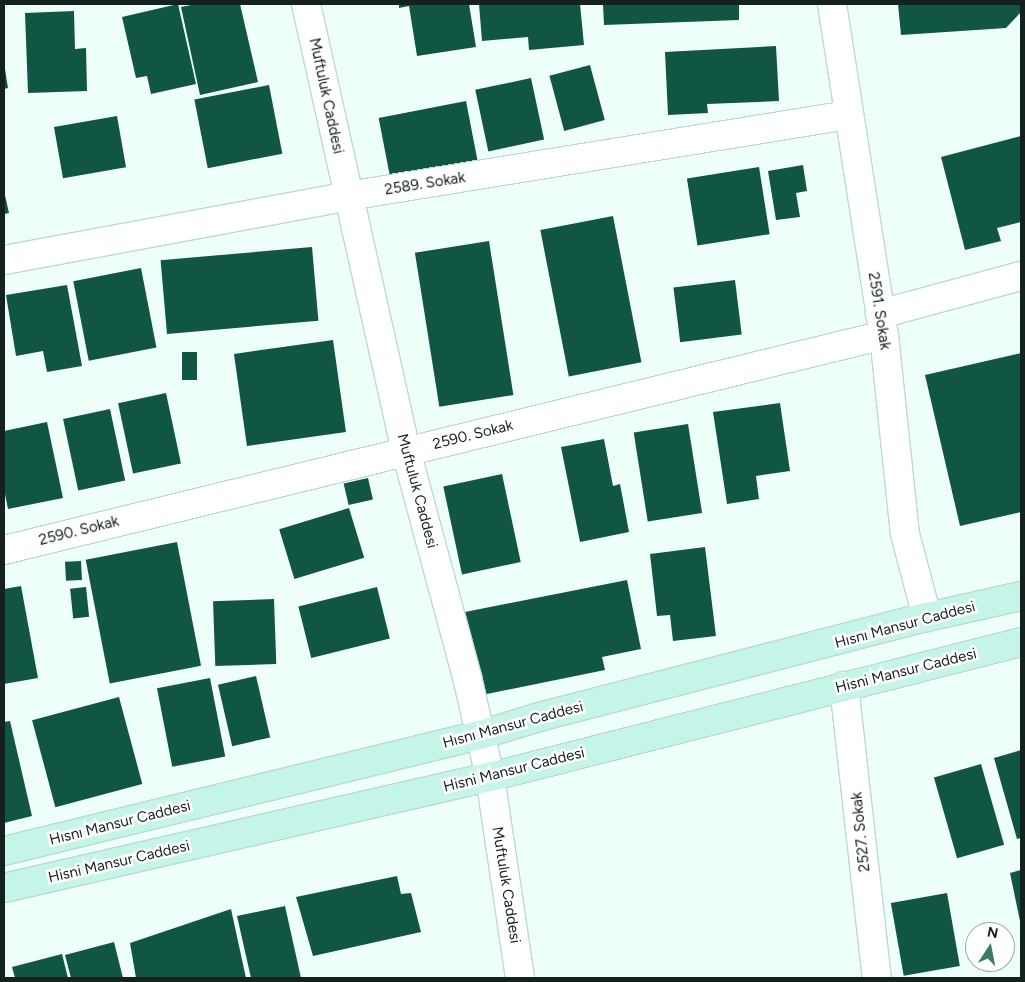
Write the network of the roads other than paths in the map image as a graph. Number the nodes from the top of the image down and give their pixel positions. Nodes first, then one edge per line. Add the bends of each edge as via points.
1 (306, 4) edge
2 (832, 4) edge
3 (848, 115) junction
4 (348, 196) junction
5 (4, 260) edge
6 (1021, 276) edge
7 (882, 324) junction
8 (406, 451) junction
9 (4, 550) edge
10 (1021, 596) edge
11 (927, 617) junction
12 (1021, 642) edge
13 (844, 686) junction
14 (480, 735) junction
15 (490, 777) junction
16 (4, 851) edge
17 (4, 888) edge
18 (520, 978) edge
19 (877, 978) edge

1 - 4 street, Muftuluk Caddesi
2 - 3 street, 2591. Sokak
3 - 4 street, 2589. Sokak
3 - 7 street, 2591. Sokak
4 - 5 street, 2589. Sokak
4 - 8 street, Muftuluk Caddesi
6 - 7 street, 2590. Sokak
7 - 8 street, 2590. Sokak
7 - 11 street, 2591. Sokak via 905,534
8 - 9 street, 2590. Sokak
8 - 14 street, Muftuluk Caddesi
10 - 11 main road, Hısnı Mansur Caddesi
11 - 14 main road, Hısnı Mansur Caddesi
12 - 13 main road, Hisni Mansur Caddesi
13 - 15 main road, Hisni Mansur Caddesi
13 - 19 street, 2527. Sokak
14 - 15 street, Muftuluk Caddesi
14 - 16 main road, Hısnı Mansur Caddesi
15 - 17 main road, Hisni Mansur Caddesi
15 - 18 street, Muftuluk Caddesi

